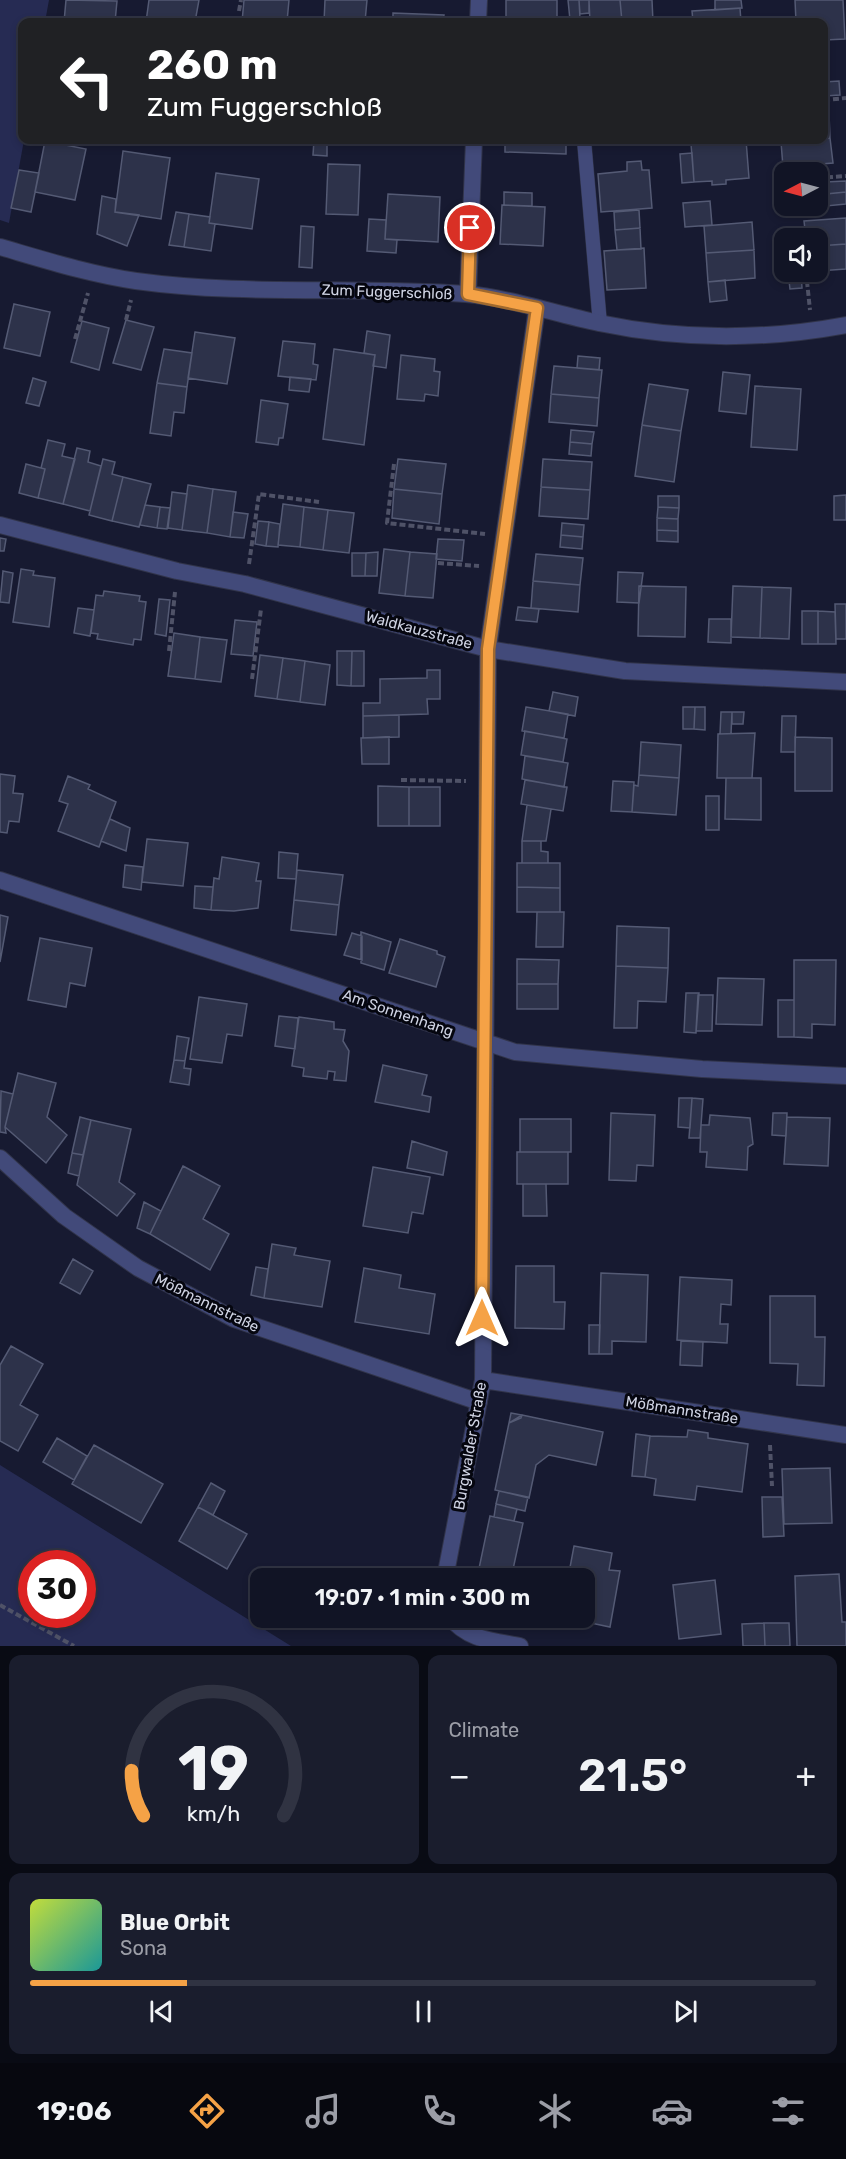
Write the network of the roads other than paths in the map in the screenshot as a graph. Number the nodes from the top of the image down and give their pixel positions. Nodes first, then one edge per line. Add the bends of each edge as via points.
1 (479, 0) edge
2 (478, 18) edge
3 (474, 144) edge
4 (584, 144) edge
5 (0, 247) edge
6 (468, 294) junction
7 (537, 308) junction
8 (600, 324) junction
9 (846, 325) edge
10 (0, 525) edge
11 (488, 649) junction
12 (846, 682) edge
13 (0, 880) edge
14 (484, 1042) junction
15 (846, 1076) edge
16 (0, 1158) edge
17 (483, 1380) junction
18 (479, 1402) junction
19 (846, 1435) edge
20 (447, 1568) edge
21 (459, 1628) edge
22 (520, 1646) edge

1 - 2 street
3 - 6 street
4 - 8 lane
5 - 6 street, Zum Fuggerschloß via 93,273 187,286
6 - 7 street, Zum Fuggerschloß
7 - 8 street, Zum Fuggerschloß
7 - 11 street, Burgwalder Straße
8 - 9 street, Zum Fuggerschloß via 704,336 780,335
10 - 11 street, Waldkauzstraße via 245,584
11 - 12 street, Waldkauzstraße via 625,671
11 - 14 street, Burgwalder Straße
13 - 14 street, Am Sonnenhang
14 - 15 street, Am Sonnenhang via 515,1052 609,1062
14 - 17 street, Burgwalder Straße
16 - 18 street, Mößmannstraße via 64,1216 138,1268 234,1319
17 - 18 street, Burgwalder Straße
17 - 19 street, Mößmannstraße
18 - 20 street, Burgwalder Straße
21 - 22 street via 472,1636

